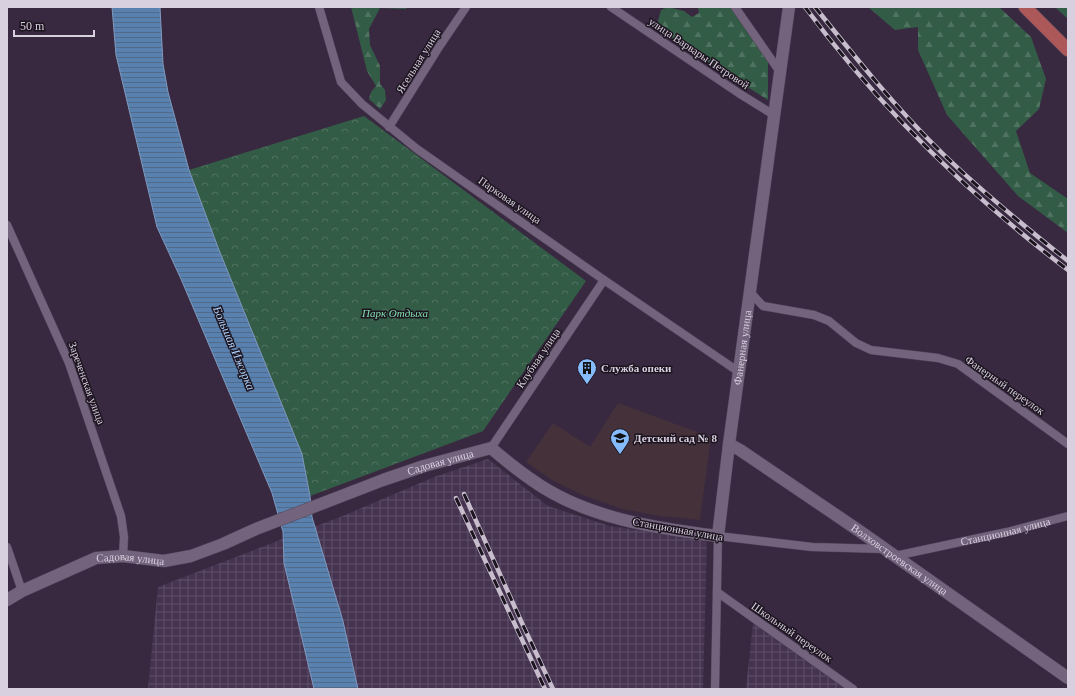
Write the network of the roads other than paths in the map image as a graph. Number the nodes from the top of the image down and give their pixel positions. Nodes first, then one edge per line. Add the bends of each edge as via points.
1 (319, 7) edge
2 (466, 7) edge
3 (611, 7) edge
4 (735, 7) edge
5 (789, 7) edge
6 (1025, 7) edge
7 (1068, 50) edge
8 (780, 72) junction
9 (774, 115) junction
10 (389, 127) junction
11 (7, 225) edge
12 (604, 280) junction
13 (750, 292) junction
14 (739, 372) junction
15 (729, 444) junction
16 (1068, 444) edge
17 (491, 448) junction
18 (1068, 516) edge
19 (718, 536) junction
20 (7, 547) edge
21 (884, 548) junction
22 (123, 556) junction
23 (895, 556) junction
24 (22, 591) junction
25 (717, 592) junction
26 (7, 600) edge
27 (1068, 678) edge
28 (715, 689) edge
29 (853, 689) edge

1 - 10 street, Парковая улица via 341,82
2 - 10 street, Ясельная улица
3 - 9 street, улица Варвары Петровой
4 - 8 street
5 - 8 street, Фанерная улица
6 - 7 main road
8 - 9 street, Фанерная улица
9 - 13 street, Фанерная улица
10 - 12 street, Парковая улица
11 - 22 street, Зареченская улица via 72,370 121,516
12 - 14 street, Парковая улица
12 - 17 street, Клубная улица
13 - 14 street, Фанерная улица
13 - 16 street, Фанерный переулок via 763,306 814,315 829,321 856,343 871,350 938,358 958,364
14 - 15 street, Фанерная улица
15 - 19 street, Фанерная улица
15 - 21 street, Волховстроевская улица
17 - 19 street, Станционная улица via 532,481 574,503 642,524
17 - 22 street, Садовая улица via 383,480 191,556 164,561
18 - 23 street, Станционная улица
19 - 21 street, Станционная улица via 812,547
19 - 25 street, Фанерная улица
20 - 24 street
21 - 23 street, Волховстроевская улица
22 - 24 street, Садовая улица via 96,558
23 - 27 street, Волховстроевская улица
24 - 26 street, Садовая улица
25 - 28 street, Фанерная улица
25 - 29 street, Школьный переулок

